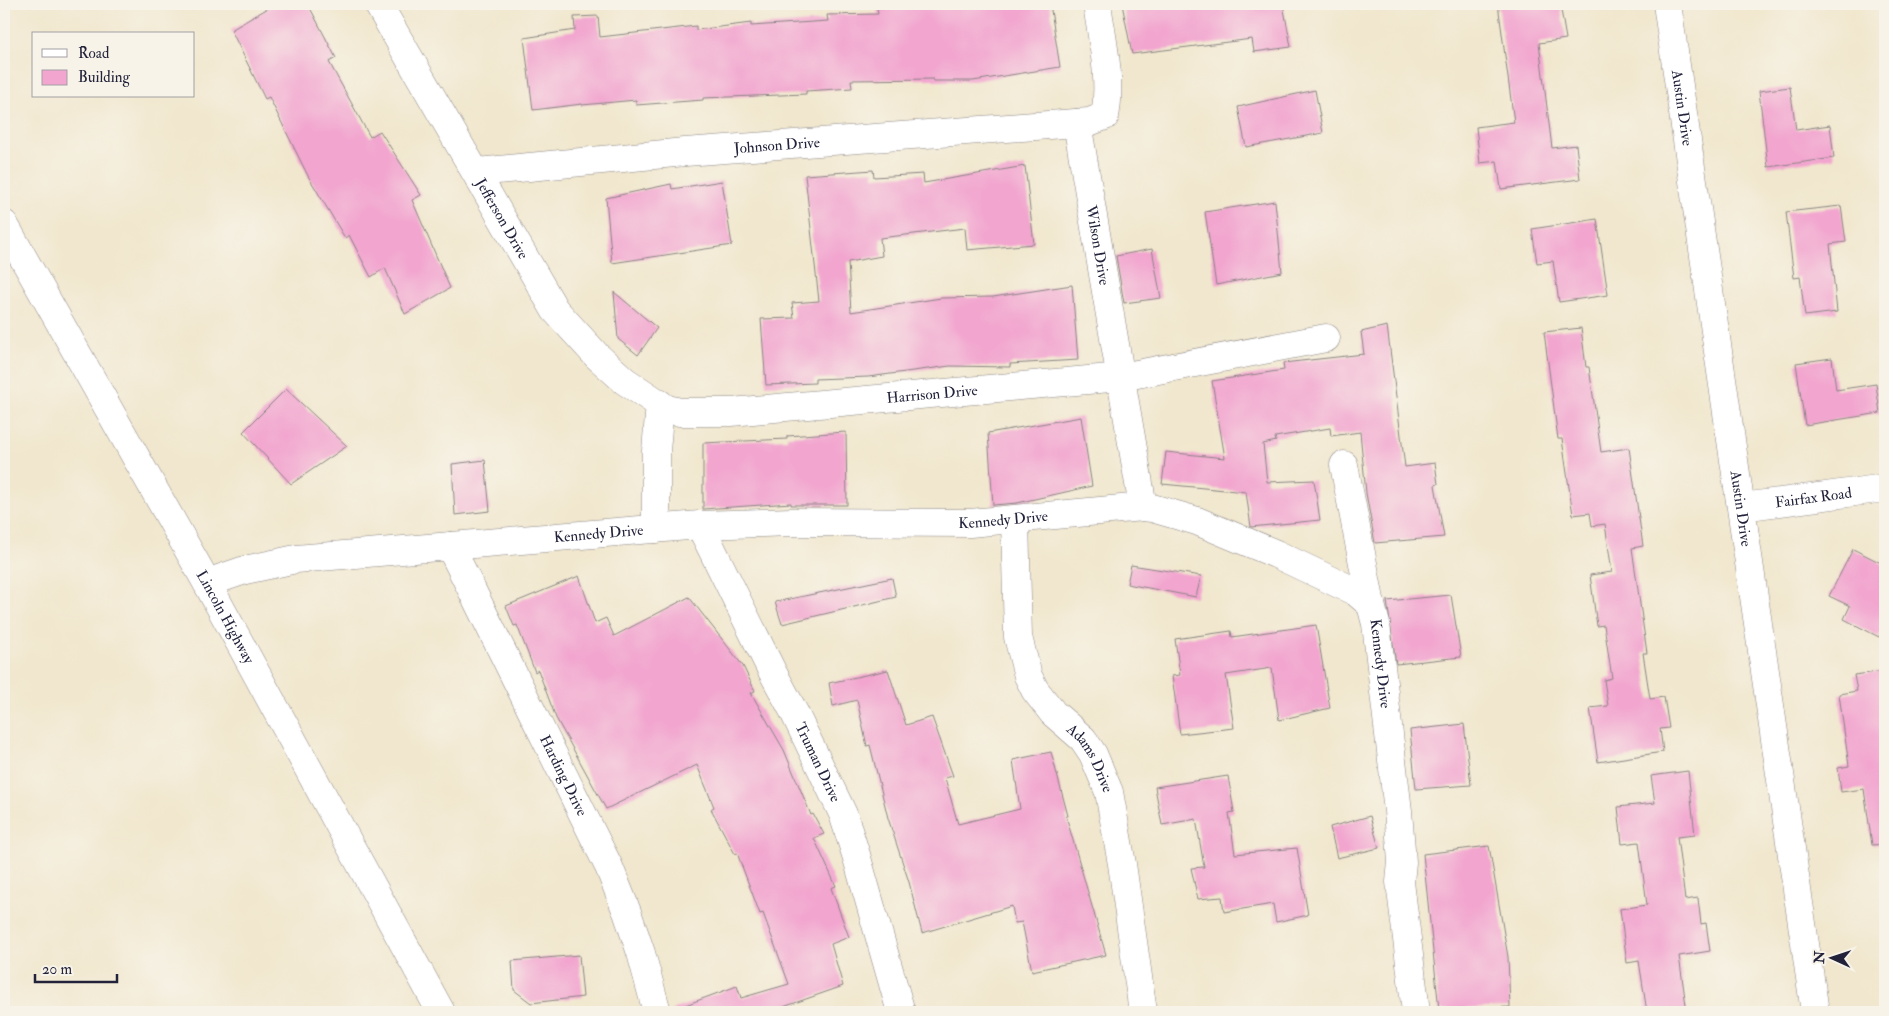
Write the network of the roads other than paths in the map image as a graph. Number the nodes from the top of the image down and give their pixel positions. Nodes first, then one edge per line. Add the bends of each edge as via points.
1 (378, 4) edge
2 (1097, 4) edge
3 (1667, 4) edge
4 (1077, 123) junction
5 (477, 172) junction
6 (4, 224) edge
7 (1326, 338) dead end
8 (1121, 377) junction
9 (660, 404) junction
10 (1344, 465) dead end
11 (1885, 488) edge
12 (1143, 507) junction
13 (1742, 507) junction
14 (1015, 520) junction
15 (700, 525) junction
16 (656, 529) junction
17 (450, 546) junction
18 (207, 583) junction
19 (1371, 605) junction
20 (441, 1012) edge
21 (657, 1012) edge
22 (901, 1012) edge
23 (1143, 1012) edge
24 (1416, 1012) edge
25 (1816, 1012) edge

1 - 5 street, Jefferson Drive
2 - 4 street via 1107,78 1105,116
3 - 13 street, Austin Drive
4 - 5 street, Johnson Drive via 685,152
4 - 8 street, Wilson Drive
5 - 9 street, Jefferson Drive via 555,310 597,356 625,381
6 - 18 street, Lincoln Highway
7 - 8 street, Harrison Drive
8 - 9 street, Harrison Drive via 731,412 680,412
8 - 12 street, Wilson Drive
9 - 16 street
10 - 19 street
11 - 13 street, Fairfax Road
12 - 14 street, Kennedy Drive
12 - 19 street, Kennedy Drive via 1196,521 1276,554 1356,592
13 - 25 street, Austin Drive
14 - 15 street, Kennedy Drive
14 - 23 street, Adams Drive via 1018,638 1035,690 1094,754 1108,792 1122,864
15 - 16 street, Kennedy Drive
15 - 22 street, Truman Drive via 843,814
16 - 17 street, Kennedy Drive
17 - 18 street, Kennedy Drive via 296,559 244,570
17 - 21 street, Harding Drive via 609,867 641,953
18 - 20 street, Lincoln Highway
19 - 24 street, Kennedy Drive via 1398,811 1402,862 1400,882

